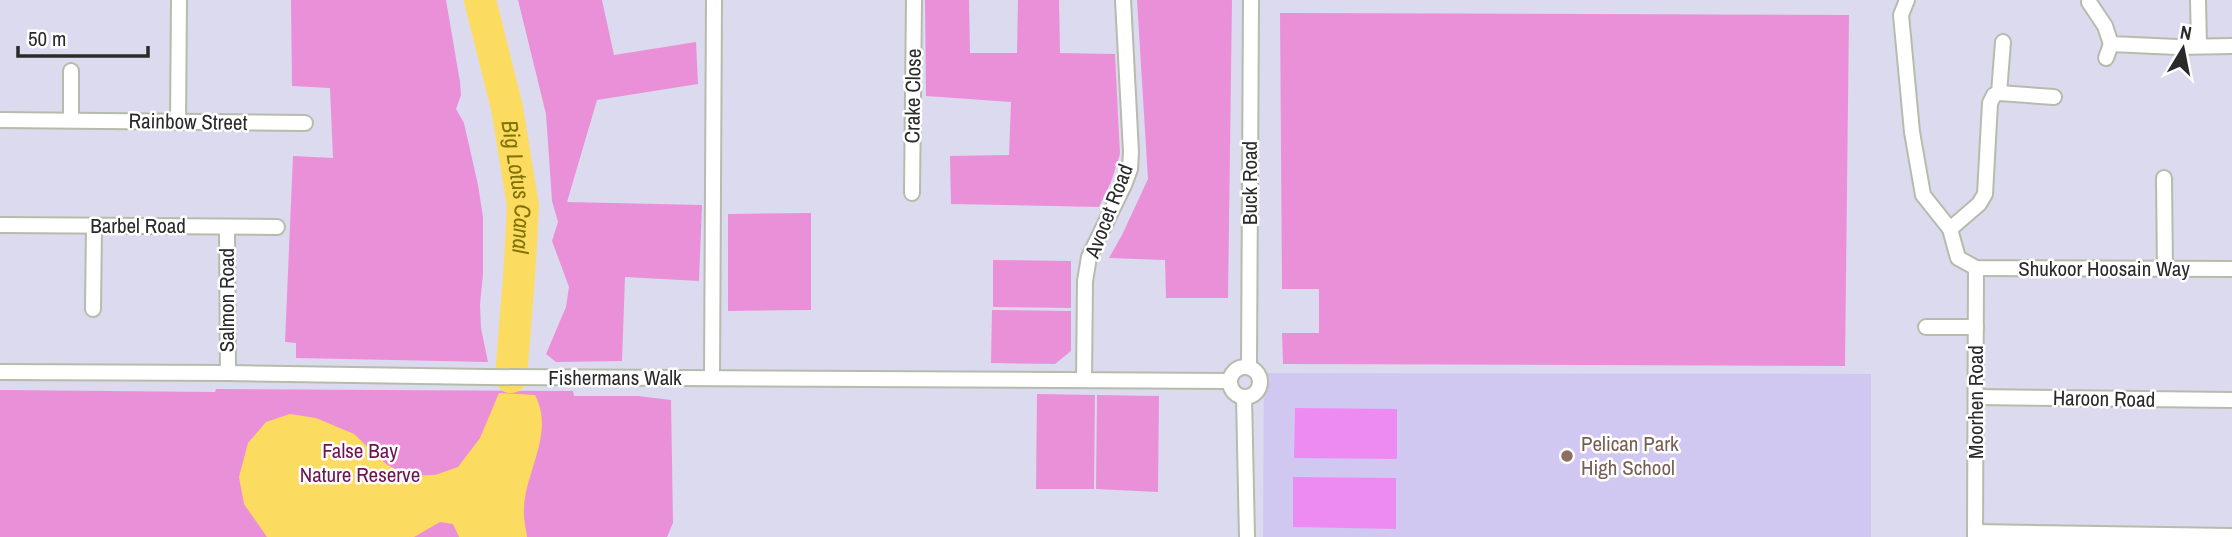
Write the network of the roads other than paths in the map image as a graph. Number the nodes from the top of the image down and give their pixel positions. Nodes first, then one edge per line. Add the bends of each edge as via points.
1 (179, 0) edge
2 (714, 0) edge
3 (914, 0) edge
4 (1123, 0) edge
5 (1251, 0) edge
6 (1907, 0) edge
7 (2198, 0) edge
8 (2089, 2) dead end
9 (2003, 43) dead end
10 (2199, 46) junction
11 (2232, 46) edge
12 (71, 71) dead end
13 (1999, 93) junction
14 (2054, 97) dead end
15 (0, 120) edge
16 (71, 121) junction
17 (178, 122) junction
18 (305, 123) dead end
19 (2164, 178) dead end
20 (912, 193) dead end
21 (0, 225) edge
22 (94, 226) junction
23 (227, 227) junction
24 (277, 227) dead end
25 (1950, 229) junction
26 (1976, 268) junction
27 (2165, 269) junction
28 (2232, 270) edge
29 (93, 309) dead end
30 (1926, 327) dead end
31 (1976, 327) junction
32 (1249, 366) junction
33 (0, 372) edge
34 (228, 373) junction
35 (712, 378) junction
36 (1084, 380) junction
37 (1230, 381) junction
38 (1244, 397) junction
39 (1976, 397) junction
40 (2232, 400) edge
41 (1975, 534) edge
42 (2232, 536) edge
43 (1247, 537) edge

1 - 17 street
2 - 35 street
3 - 20 street, Crake Close
4 - 36 street, Avocet Road via 1130,169 1089,257
5 - 32 street, Buck Road
6 - 25 street via 1901,15 1923,195
7 - 10 street
8 - 10 street via 2105,26 2108,51
9 - 13 street
10 - 11 street
12 - 16 street
13 - 14 street
13 - 25 street via 1990,103 1983,199
15 - 16 street, Rainbow Street
16 - 17 street, Rainbow Street
17 - 18 street, Rainbow Street
19 - 27 street
21 - 22 street, Barbel Road
22 - 23 street, Barbel Road
22 - 29 street
23 - 24 street, Barbel Road
23 - 34 street, Salmon Road
25 - 26 street via 1958,258
26 - 27 street, Shukoor Hoosain Way
26 - 31 street, Moorhen Road
27 - 28 street, Shukoor Hoosain Way
30 - 31 street
31 - 39 street, Moorhen Road
32 - 37 street via 1238,368
32 - 38 street via 1261,381 1254,395
33 - 34 street, Fishermans Walk
34 - 35 street, Fishermans Walk
35 - 36 street, Fishermans Walk
36 - 37 street, Fishermans Walk
37 - 38 street
38 - 43 street
39 - 40 street, Haroon Road
39 - 41 street, Moorhen Road
41 - 42 street

